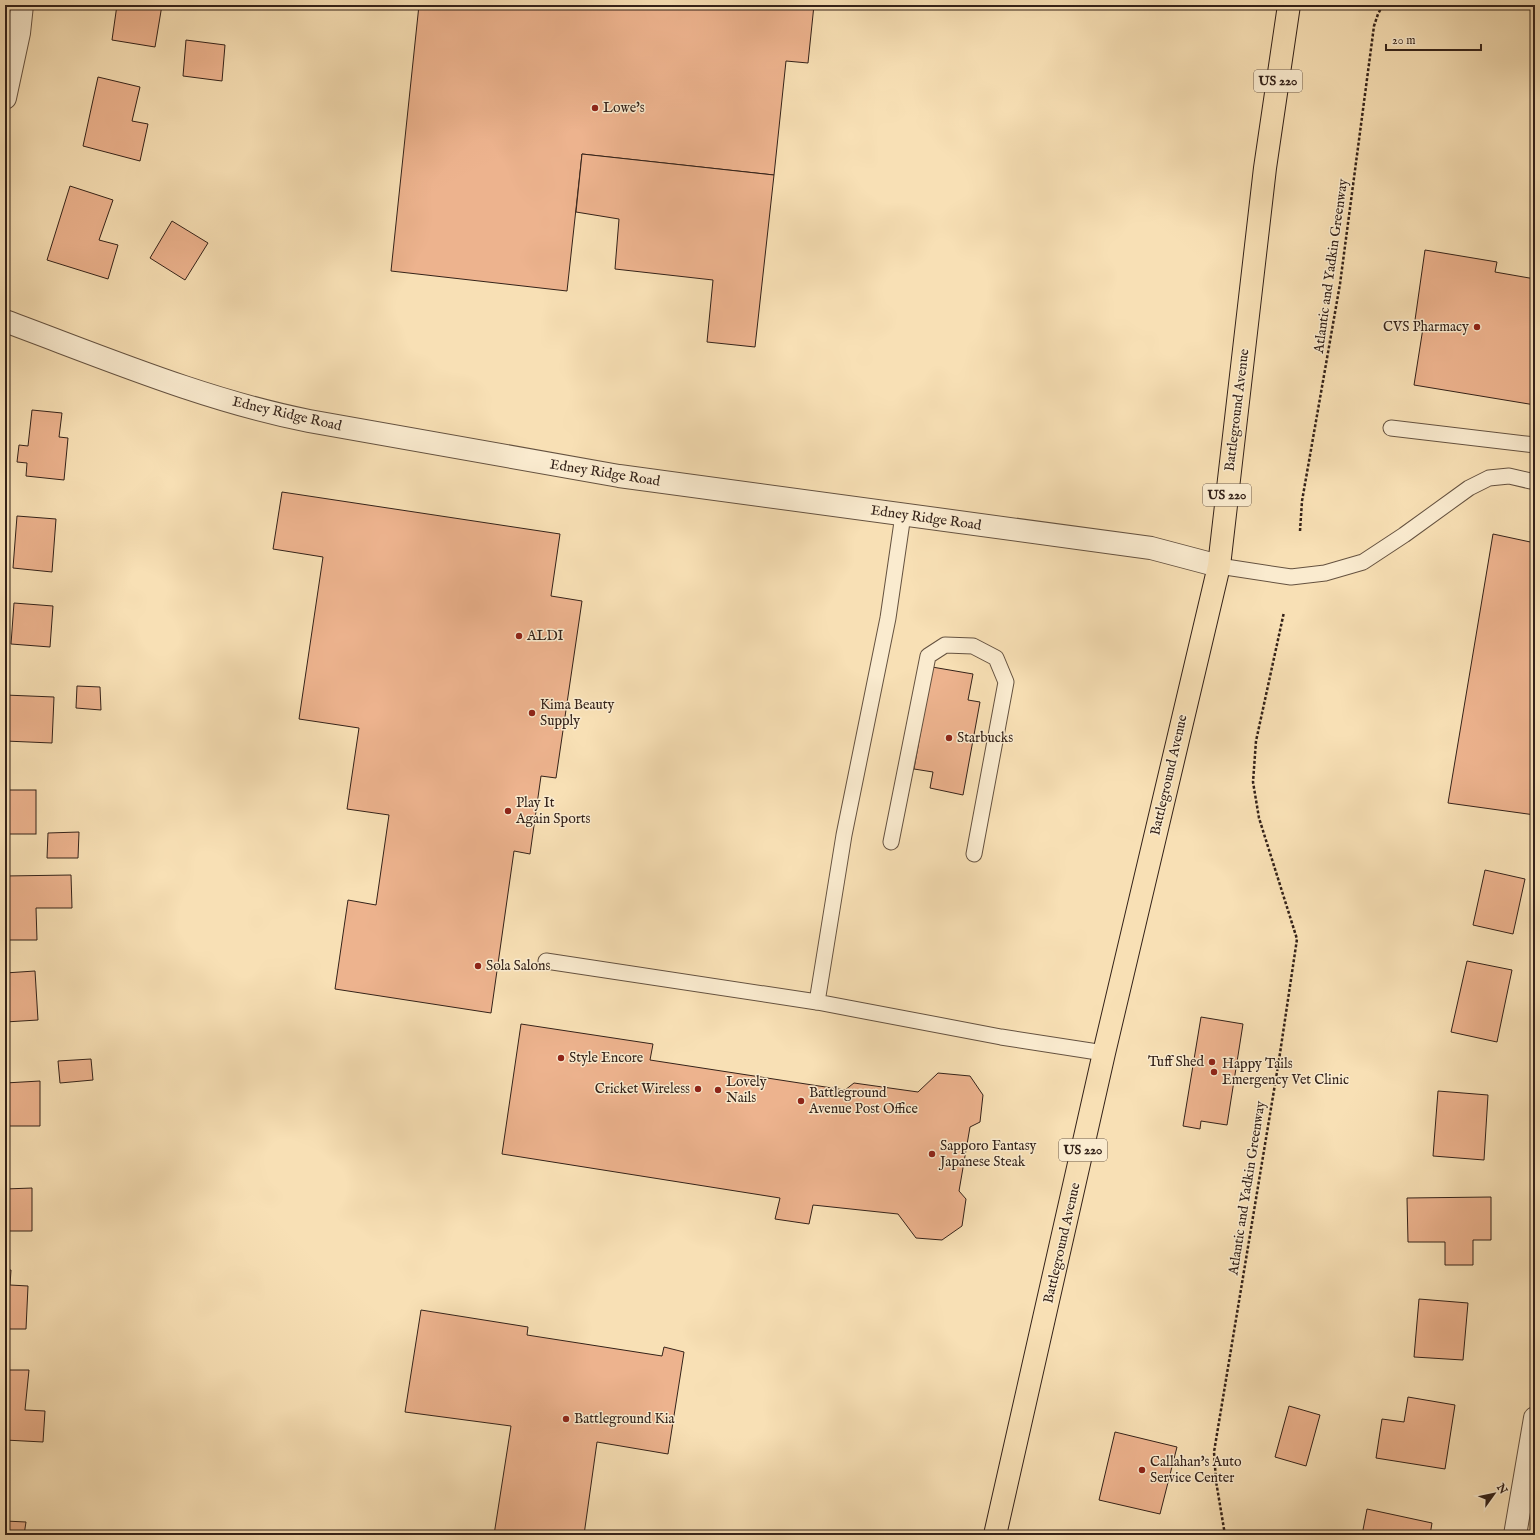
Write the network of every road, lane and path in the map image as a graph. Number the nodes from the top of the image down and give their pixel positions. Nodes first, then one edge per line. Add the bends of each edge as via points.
1 (22, 5) edge
2 (1289, 5) edge
3 (1383, 5) edge
4 (5, 98) edge
5 (5, 320) edge
6 (1391, 428) dead end
7 (1535, 445) edge
8 (1535, 482) edge
9 (903, 515) junction
10 (1300, 531) dead end
11 (1219, 566) junction
12 (1284, 612) dead end
13 (891, 842) dead end
14 (974, 854) dead end
15 (546, 961) dead end
16 (816, 1002) junction
17 (1104, 1053) junction
18 (1535, 1418) edge
19 (995, 1535) edge
20 (1225, 1535) edge
21 (1515, 1535) edge

1 - 4 street via 19,33
2 - 11 main road, Battleground Avenue / US 220 via 1265,168
3 - 10 path, Atlantic and Yadkin Greenway via 1374,26 1340,284 1302,500
5 - 9 street, Edney Ridge Road via 195,391 266,412 619,476
6 - 7 lane
8 - 11 lane via 1509,476 1490,478 1469,488 1363,562 1325,573 1291,577
9 - 11 street, Edney Ridge Road via 1151,548
9 - 16 lane via 888,618 844,835
11 - 17 main road, Battleground Avenue / US 220
12 - 20 path, Atlantic and Yadkin Greenway via 1256,741 1253,782 1259,818 1297,939 1214,1452
13 - 14 lane via 928,656 945,645 973,646 996,658 1006,682
15 - 16 lane
16 - 17 lane via 1001,1037
17 - 19 main road, Battleground Avenue / US 220
18 - 21 street

